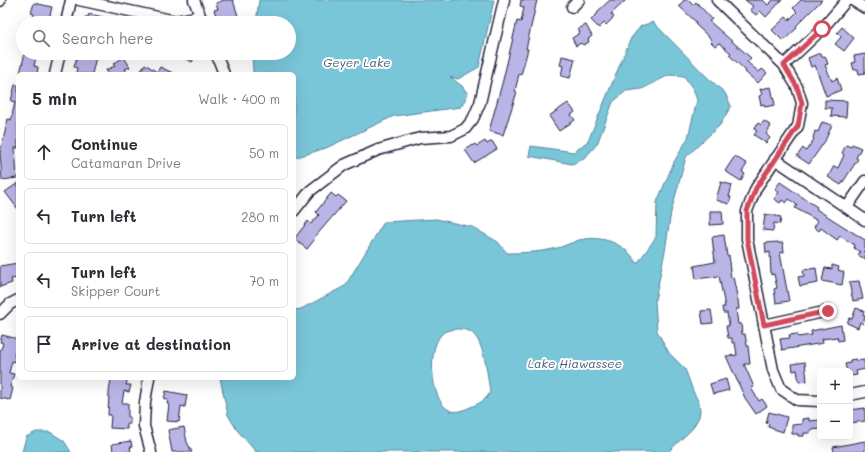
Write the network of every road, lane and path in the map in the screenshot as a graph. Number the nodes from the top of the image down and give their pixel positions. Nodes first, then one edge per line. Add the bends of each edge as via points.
1 (71, 0) edge
2 (79, 0) edge
3 (194, 0) edge
4 (504, 0) edge
5 (717, 0) edge
6 (847, 0) edge
7 (852, 0) edge
8 (865, 8) edge
9 (68, 16) edge
10 (153, 16) edge
11 (200, 16) edge
12 (58, 60) edge
13 (219, 60) edge
14 (784, 65) junction
15 (55, 72) edge
16 (223, 72) edge
17 (775, 159) junction
18 (865, 181) edge
19 (847, 207) junction
20 (296, 208) edge
21 (865, 220) edge
22 (16, 301) edge
23 (828, 311) dead end
24 (0, 314) edge
25 (764, 325) junction
26 (149, 380) edge
27 (865, 392) edge
28 (853, 394) edge
29 (817, 401) edge
30 (151, 452) edge

1 - 9 street
2 - 10 street
3 - 11 street
4 - 20 street via 480,104 474,119 465,129 451,136 420,138 378,150 344,165 310,191
5 - 14 street
6 - 14 street via 822,29
7 - 8 street
12 - 15 street
13 - 16 street
14 - 17 street via 797,87 802,103 798,126
17 - 19 street
17 - 25 street via 756,188 747,211 747,239
18 - 19 street
19 - 21 street
22 - 24 street
23 - 25 street
25 - 29 street via 773,370 781,389 797,400
26 - 30 street via 144,426
27 - 28 street

